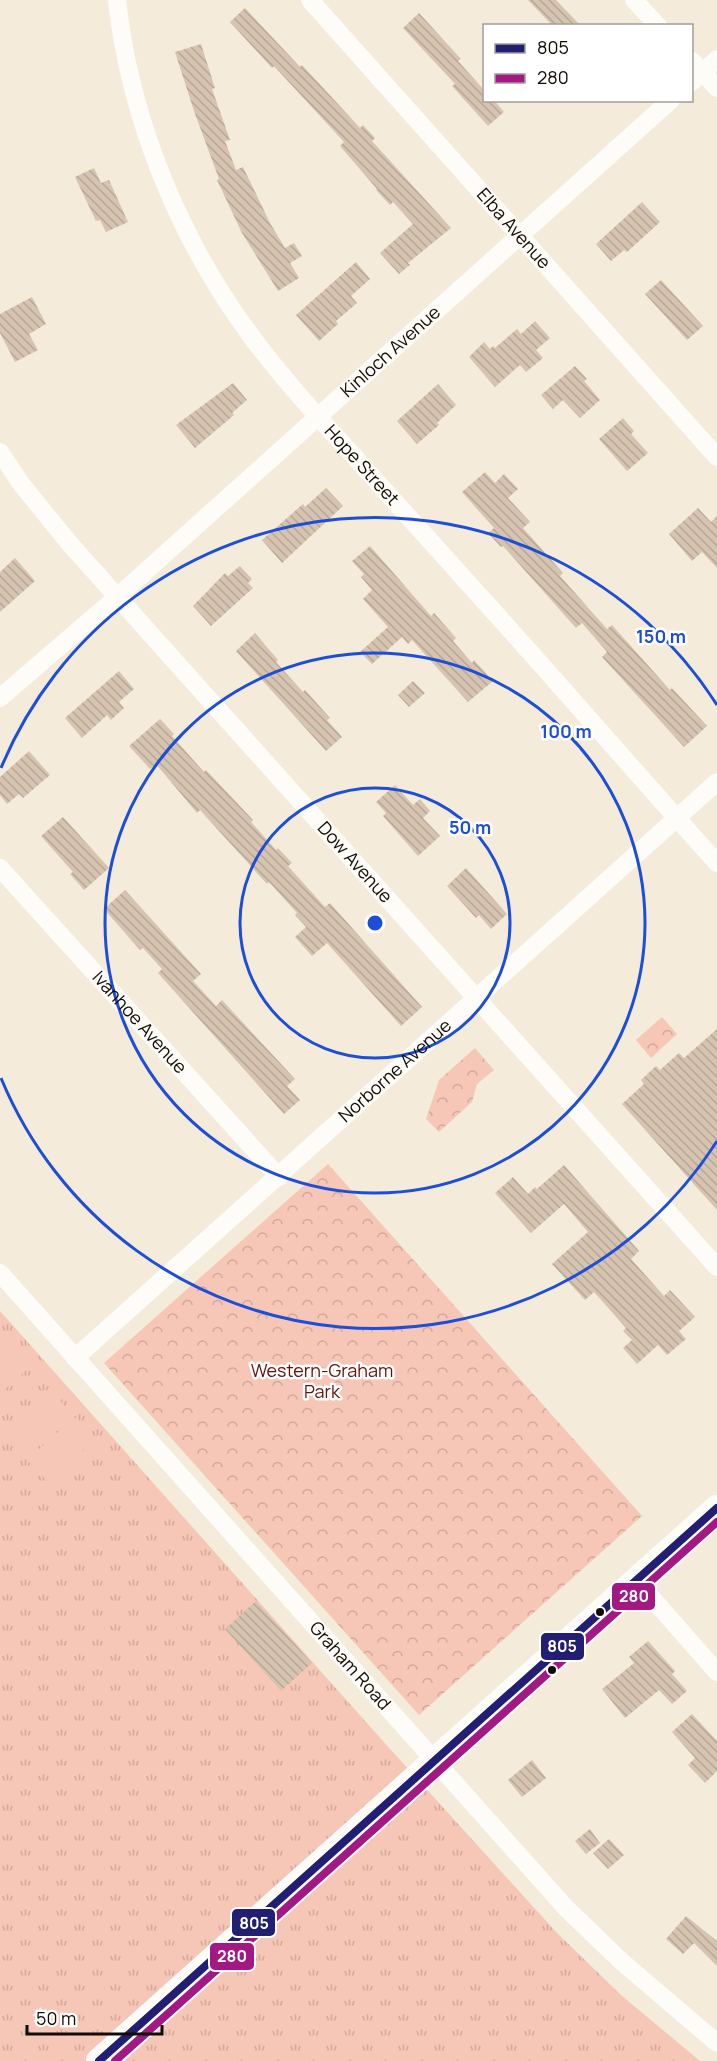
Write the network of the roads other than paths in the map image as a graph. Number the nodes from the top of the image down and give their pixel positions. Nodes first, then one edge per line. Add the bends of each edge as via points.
1 (117, 0) edge
2 (310, 0) edge
3 (634, 0) edge
4 (656, 24) edge
5 (717, 59) edge
6 (695, 72) edge
7 (717, 88) edge
8 (669, 102) edge
9 (521, 236) junction
10 (317, 416) junction
11 (0, 452) edge
12 (717, 457) edge
13 (117, 597) junction
14 (0, 698) edge
15 (717, 782) edge
16 (677, 818) junction
17 (717, 863) edge
18 (0, 868) edge
19 (476, 998) junction
20 (279, 1177) junction
21 (717, 1267) edge
22 (0, 1273) edge
23 (75, 1358) junction
24 (717, 1508) edge
25 (636, 1580) junction
26 (717, 1672) edge
27 (435, 1760) junction
28 (717, 2043) edge
29 (99, 2061) edge

1 - 10 street, Hope Street via 137,101 182,220 218,288 254,340
2 - 9 street, Elba Avenue
3 - 4 street
5 - 6 street
6 - 7 street
8 - 9 street, Kinloch Avenue
9 - 10 street, Kinloch Avenue
9 - 12 street, Elba Avenue
10 - 13 street, Kinloch Avenue
10 - 16 street, Hope Street
11 - 13 street, Dow Avenue via 44,514
13 - 14 street, Kinloch Avenue
13 - 19 street, Dow Avenue
15 - 16 street, Norborne Avenue
16 - 17 street, Hope Street
16 - 19 street, Norborne Avenue
18 - 20 street, Ivanhoe Avenue
19 - 20 street, Norborne Avenue
19 - 21 street, Dow Avenue
20 - 23 street, Norborne Avenue
22 - 23 street, Graham Road
23 - 27 street, Graham Road
24 - 25 main road
25 - 26 street
25 - 27 main road
27 - 28 street, Graham Road via 566,1908 629,1969
27 - 29 main road

